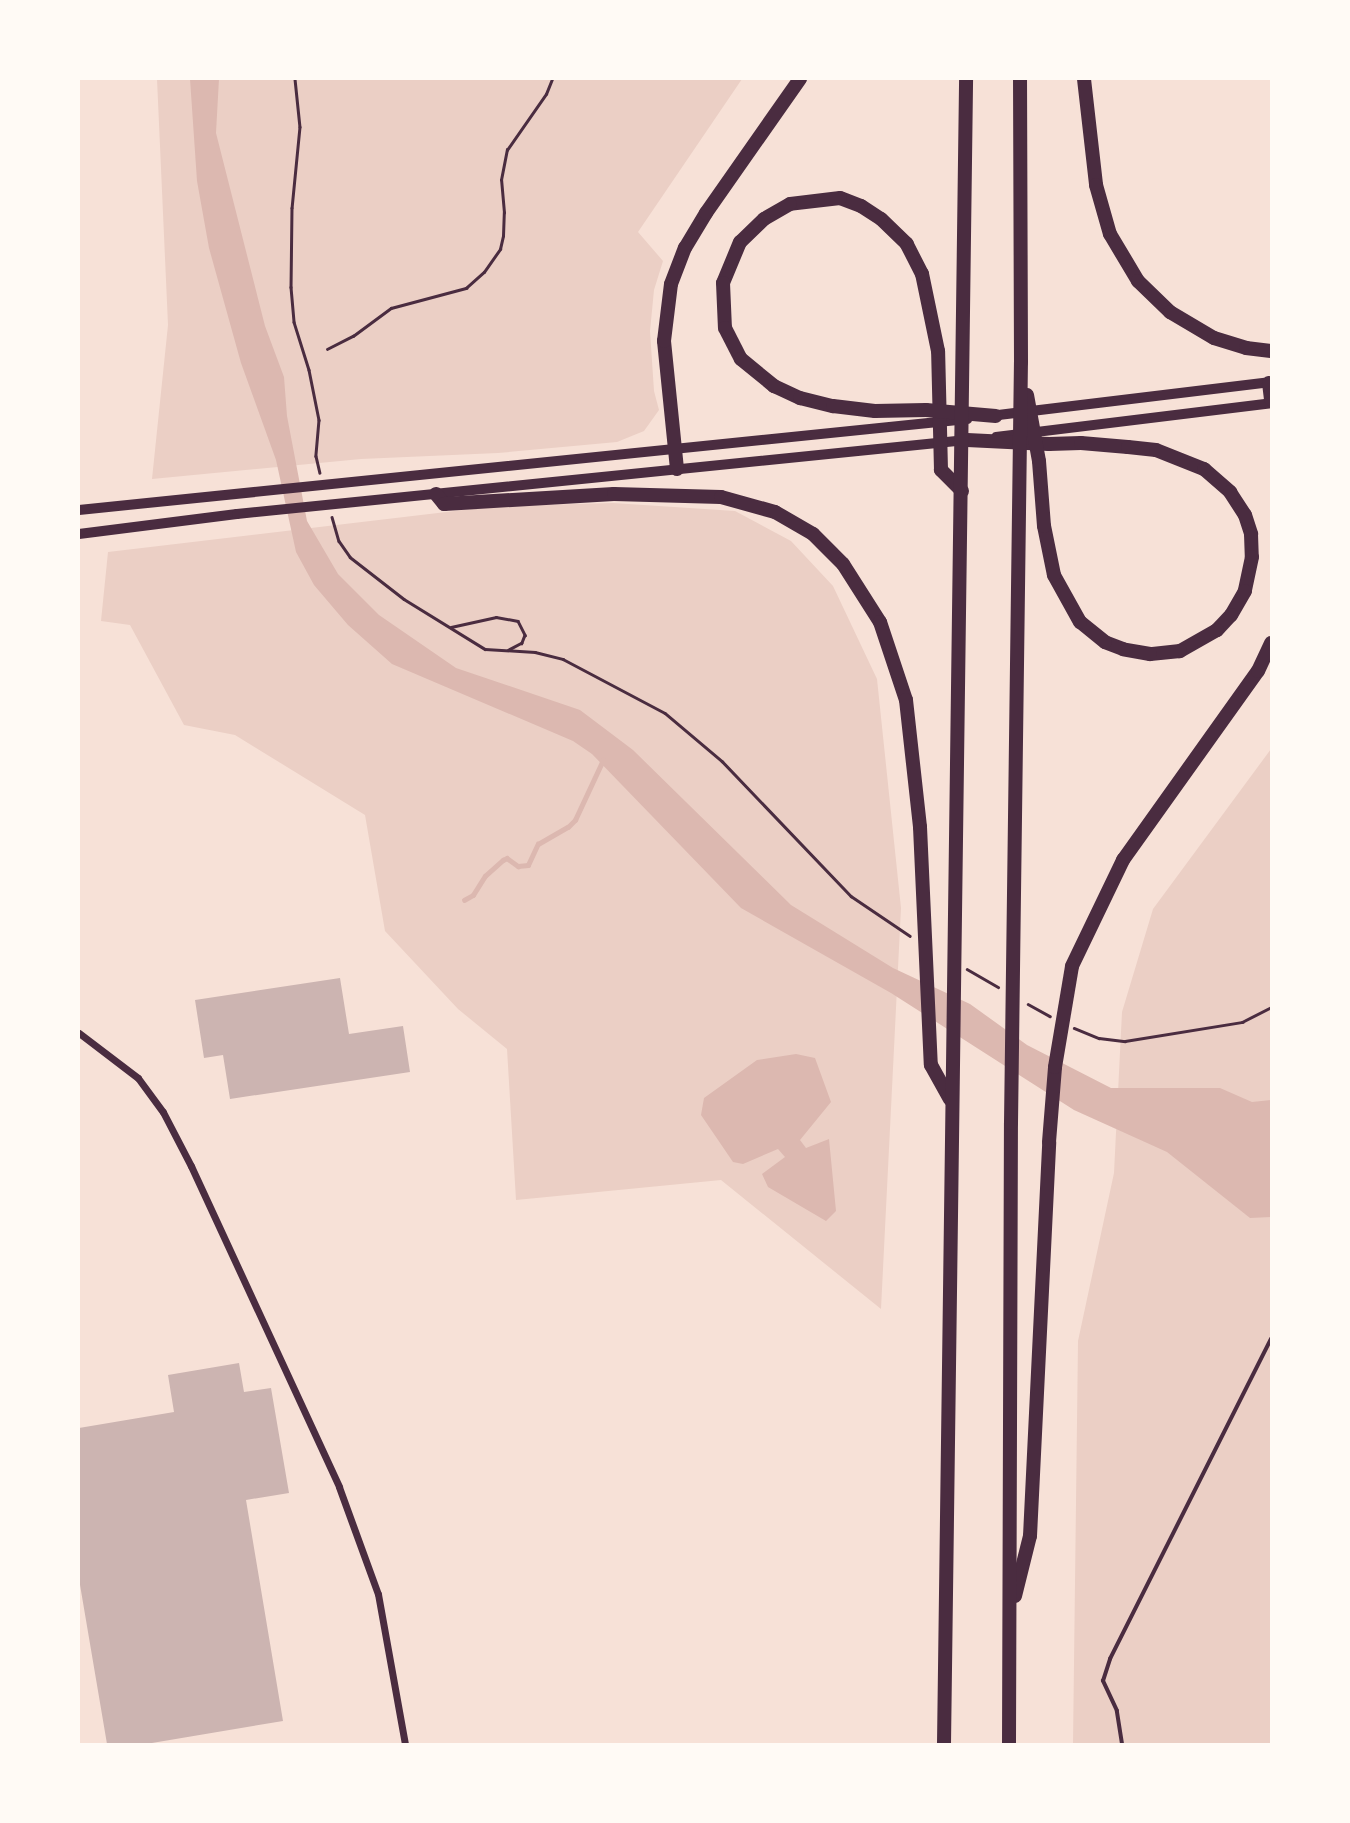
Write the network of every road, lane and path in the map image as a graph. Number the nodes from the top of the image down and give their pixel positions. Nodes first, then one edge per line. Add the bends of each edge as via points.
1 (295, 79) edge
2 (552, 79) edge
3 (800, 79) edge
4 (966, 79) edge
5 (1020, 79) edge
6 (1084, 79) edge
7 (327, 349) dead end
8 (1271, 351) edge
9 (1021, 362) junction
10 (1270, 382) edge
11 (1271, 401) edge
12 (996, 416) junction
13 (967, 440) junction
14 (674, 449) junction
15 (677, 469) junction
16 (322, 481) dead end
17 (962, 491) junction
18 (436, 494) junction
19 (79, 510) edge
20 (332, 517) dead end
21 (79, 534) edge
22 (451, 626) junction
23 (1271, 643) edge
24 (501, 652) junction
25 (911, 936) dead end
26 (967, 969) dead end
27 (1001, 989) dead end
28 (1023, 1002) dead end
29 (1271, 1007) edge
30 (1059, 1020) dead end
31 (1072, 1026) dead end
32 (79, 1033) edge
33 (952, 1102) junction
34 (1271, 1339) edge
35 (1010, 1617) junction
36 (405, 1744) edge
37 (944, 1744) edge
38 (1009, 1744) edge
39 (1122, 1744) edge

1 - 16 path via 300,127 291,287 294,322 319,420 316,456
2 - 7 path via 507,150 501,180 503,236 484,272 466,288 391,308
3 - 14 highway via 706,214 676,267 664,332
4 - 17 highway
5 - 9 highway
6 - 8 highway via 1096,185 1110,234 1138,281 1170,312 1214,338
9 - 13 highway via 1039,461 1044,526 1054,575 1080,622 1105,642 1123,649 1166,654 1195,645 1231,615 1245,591 1252,557 1245,516 1230,492 1204,469 1156,450 1081,443
9 - 35 highway
10 - 11 highway
10 - 12 main road
11 - 13 main road
12 - 14 main road
12 - 17 highway via 898,411 833,406 774,386 741,359 725,328 723,284 740,242 764,219 790,204 840,198 881,219 907,244 922,274 938,351 941,470
13 - 15 main road
14 - 15 highway
14 - 19 main road
15 - 18 main road
17 - 33 highway
18 - 21 main road
18 - 33 highway via 444,504 614,494 721,497 775,512 813,534 843,564 880,622 897,665 914,761 931,1065
20 - 22 path via 350,557 404,599
22 - 24 path via 485,649
22 - 24 path via 496,617 518,621 525,635 522,643
23 - 35 highway via 1258,671 1123,860 1085,935 1066,996 1049,1142 1030,1536
24 - 25 path via 535,652 563,659 665,713 722,761 850,897
26 - 27 path
28 - 30 path
29 - 31 path via 1242,1022 1125,1041 1099,1038
32 - 36 street via 138,1078 163,1112 339,1487 378,1594
33 - 37 highway
34 - 39 lane via 1110,1659 1103,1681 1117,1711
35 - 38 highway

